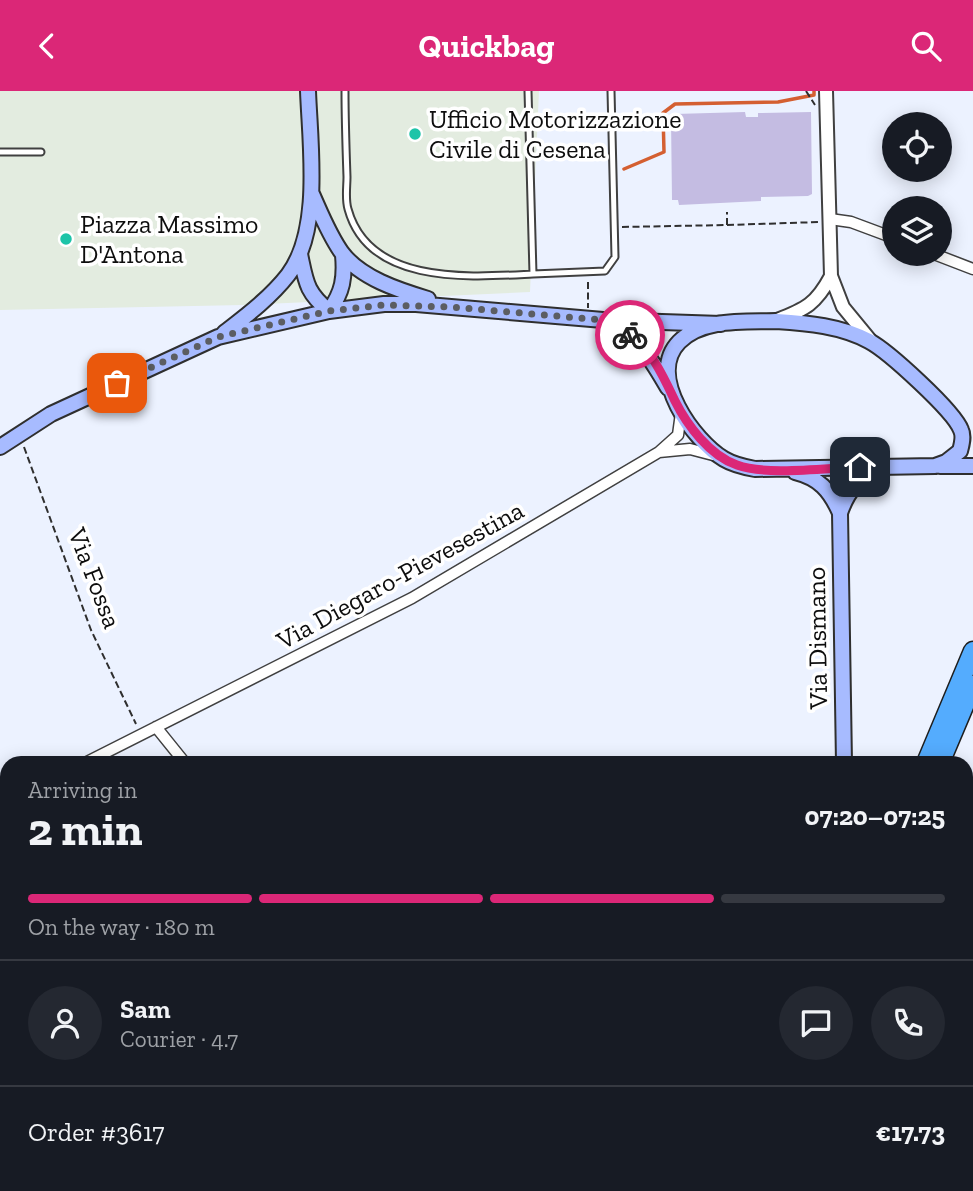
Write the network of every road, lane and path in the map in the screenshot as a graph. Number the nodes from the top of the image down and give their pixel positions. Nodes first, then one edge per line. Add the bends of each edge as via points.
1 (308, 91) edge
2 (345, 91) edge
3 (527, 91) edge
4 (611, 91) edge
5 (826, 91) edge
6 (0, 152) edge
7 (41, 152) dead end
8 (311, 193) junction
9 (825, 203) junction
10 (727, 212) dead end
11 (830, 219) junction
12 (727, 225) junction
13 (614, 227) junction
14 (882, 234) edge
15 (300, 254) junction
16 (343, 255) junction
17 (952, 261) edge
18 (973, 269) edge
19 (533, 274) junction
20 (831, 276) junction
21 (451, 307) junction
22 (329, 311) junction
23 (603, 320) junction
24 (776, 320) junction
25 (721, 324) junction
26 (218, 337) junction
27 (871, 342) junction
28 (670, 391) junction
29 (945, 405) junction
30 (681, 413) junction
31 (973, 427) edge
32 (19, 434) junction
33 (0, 447) edge
34 (659, 452) junction
35 (720, 457) junction
36 (935, 465) junction
37 (905, 466) junction
38 (973, 466) edge
39 (783, 469) junction
40 (840, 513) junction
41 (973, 651) edge
42 (973, 685) edge
43 (156, 727) junction
44 (142, 734) junction
45 (99, 756) edge
46 (179, 756) edge
47 (844, 756) edge
48 (929, 756) edge
49 (943, 756) edge

1 - 8 main road
2 - 19 lane via 347,207 358,231 382,256 424,273
3 - 19 lane
4 - 13 lane
5 - 9 street
6 - 7 lane
8 - 15 main road
8 - 16 main road
9 - 11 street
9 - 12 path via 822,222
10 - 12 path
11 - 14 street
11 - 20 street
12 - 13 path
13 - 19 lane via 615,257 605,271
15 - 22 main road via 307,287
15 - 26 main road via 270,295
16 - 21 main road via 383,282
16 - 22 main road via 342,291
17 - 18 street
20 - 24 street via 811,305
20 - 27 street via 843,307
21 - 22 main road via 384,305
21 - 23 main road
22 - 26 main road
23 - 25 main road
23 - 28 main road via 634,338
24 - 25 main road
24 - 27 main road via 832,328
25 - 28 main road via 695,331 678,342 671,359
26 - 32 main road via 51,414
27 - 29 main road
28 - 30 main road
29 - 31 main road
29 - 36 main road via 961,429 962,445 954,457
30 - 34 street, Via Diegaro-Pievesestina via 678,435
30 - 35 main road
32 - 33 main road
32 - 44 path, Via Fossa via 91,630
34 - 35 street, Via Diegaro-Pievesestina via 690,449
34 - 43 street, Via Diegaro-Pievesestina via 412,598
35 - 39 main road via 743,467
36 - 37 main road
36 - 38 main road
37 - 39 main road
37 - 40 main road, Via Dismano via 860,480
39 - 40 main road via 820,482
40 - 47 main road, Via Dismano
41 - 48 highway
42 - 49 highway
43 - 44 street, Via Diegaro-Pievesestina
43 - 46 street
44 - 45 street

